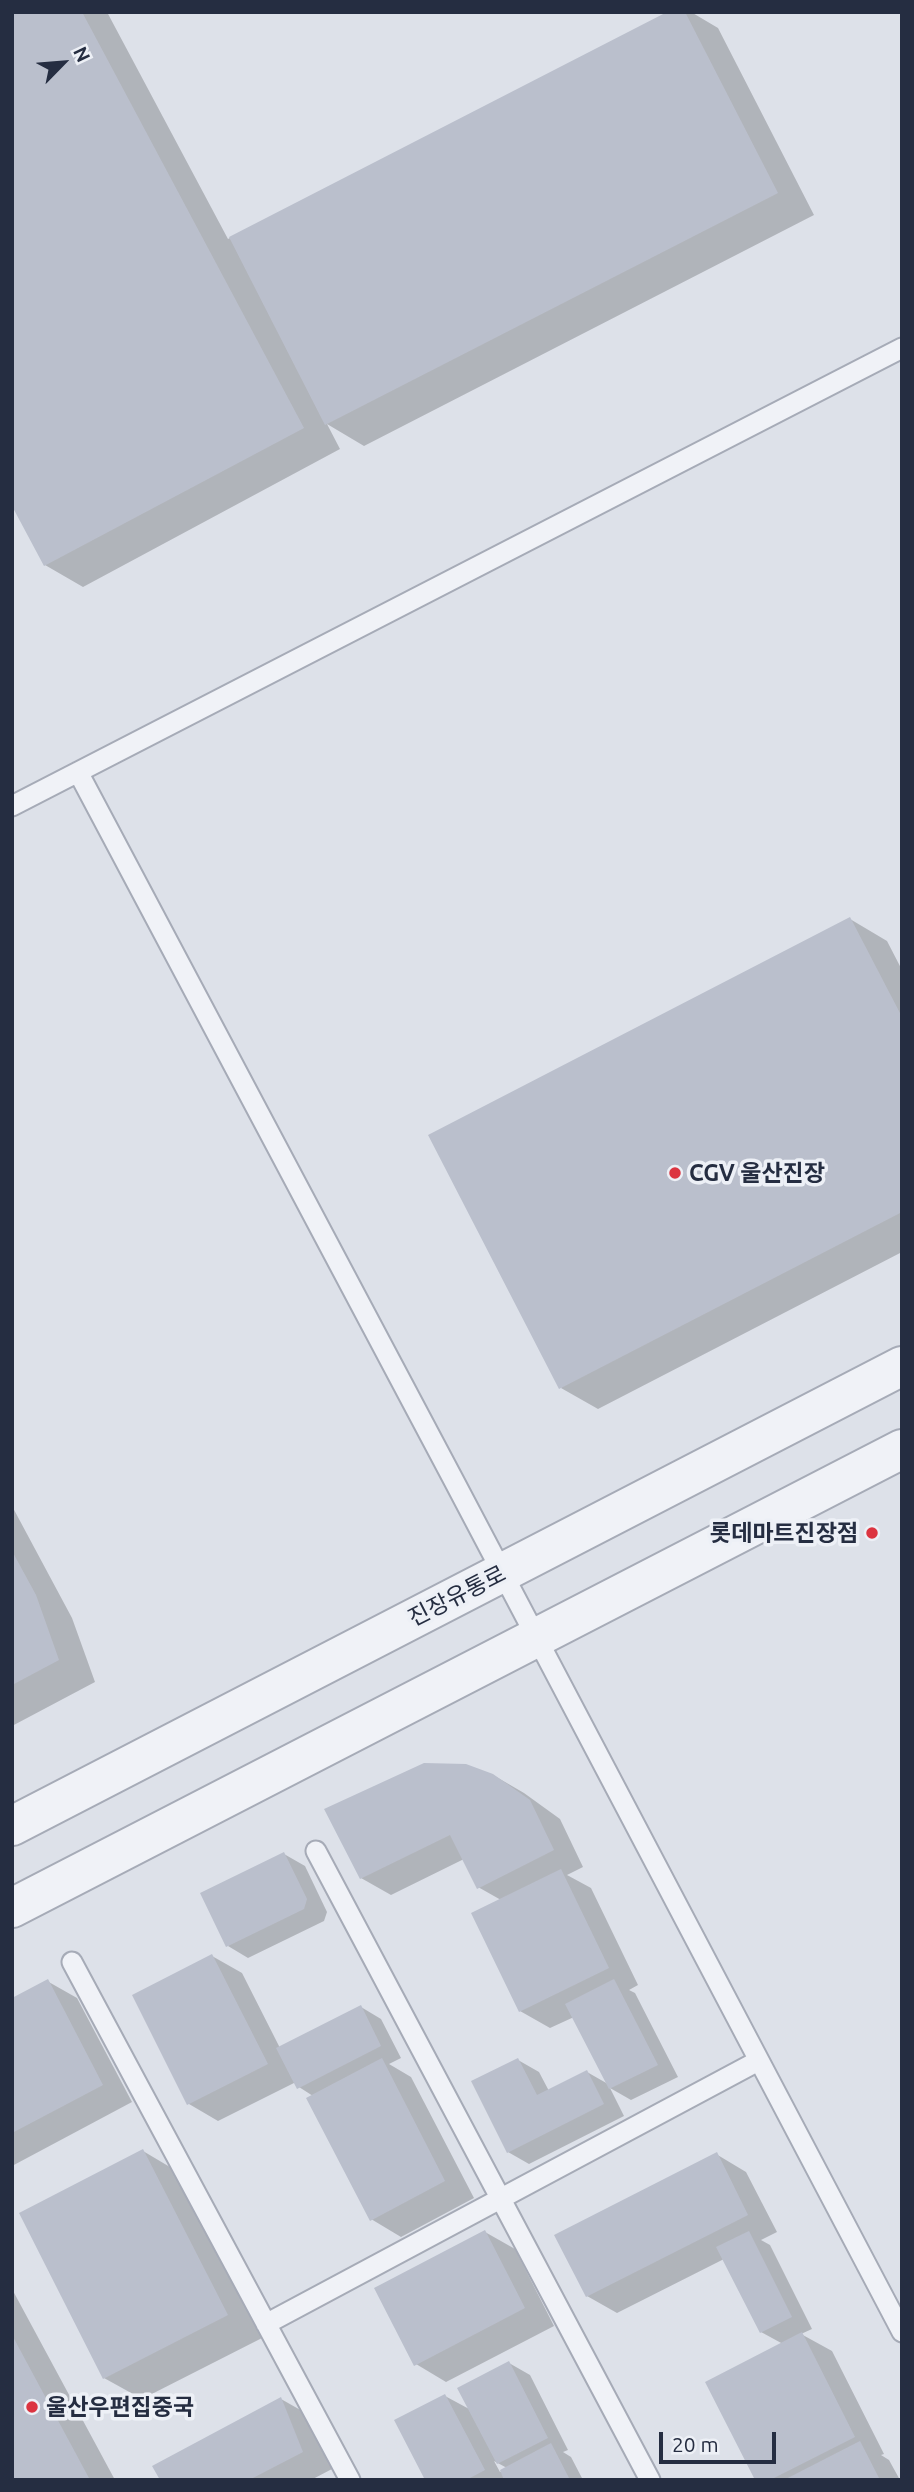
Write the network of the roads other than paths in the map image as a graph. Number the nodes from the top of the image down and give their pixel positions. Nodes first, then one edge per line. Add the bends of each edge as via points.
1 (902, 348) edge
2 (78, 772) junction
3 (12, 806) edge
4 (902, 1366) edge
5 (902, 1449) edge
6 (502, 1573) junction
7 (535, 1637) junction
8 (12, 1825) edge
9 (316, 1851) dead end
10 (12, 1908) edge
11 (72, 1962) dead end
12 (758, 2061) junction
13 (501, 2198) junction
14 (266, 2324) junction
15 (902, 2332) edge
16 (349, 2480) edge
17 (650, 2480) edge

1 - 2 lane
2 - 3 lane
2 - 6 lane
4 - 6 street, 진장유통로
5 - 7 street
6 - 7 lane
6 - 8 street, 진장유통로
7 - 10 street
7 - 12 lane
9 - 13 lane
11 - 14 lane
12 - 13 lane
12 - 15 lane
13 - 14 lane
13 - 17 lane
14 - 16 lane

